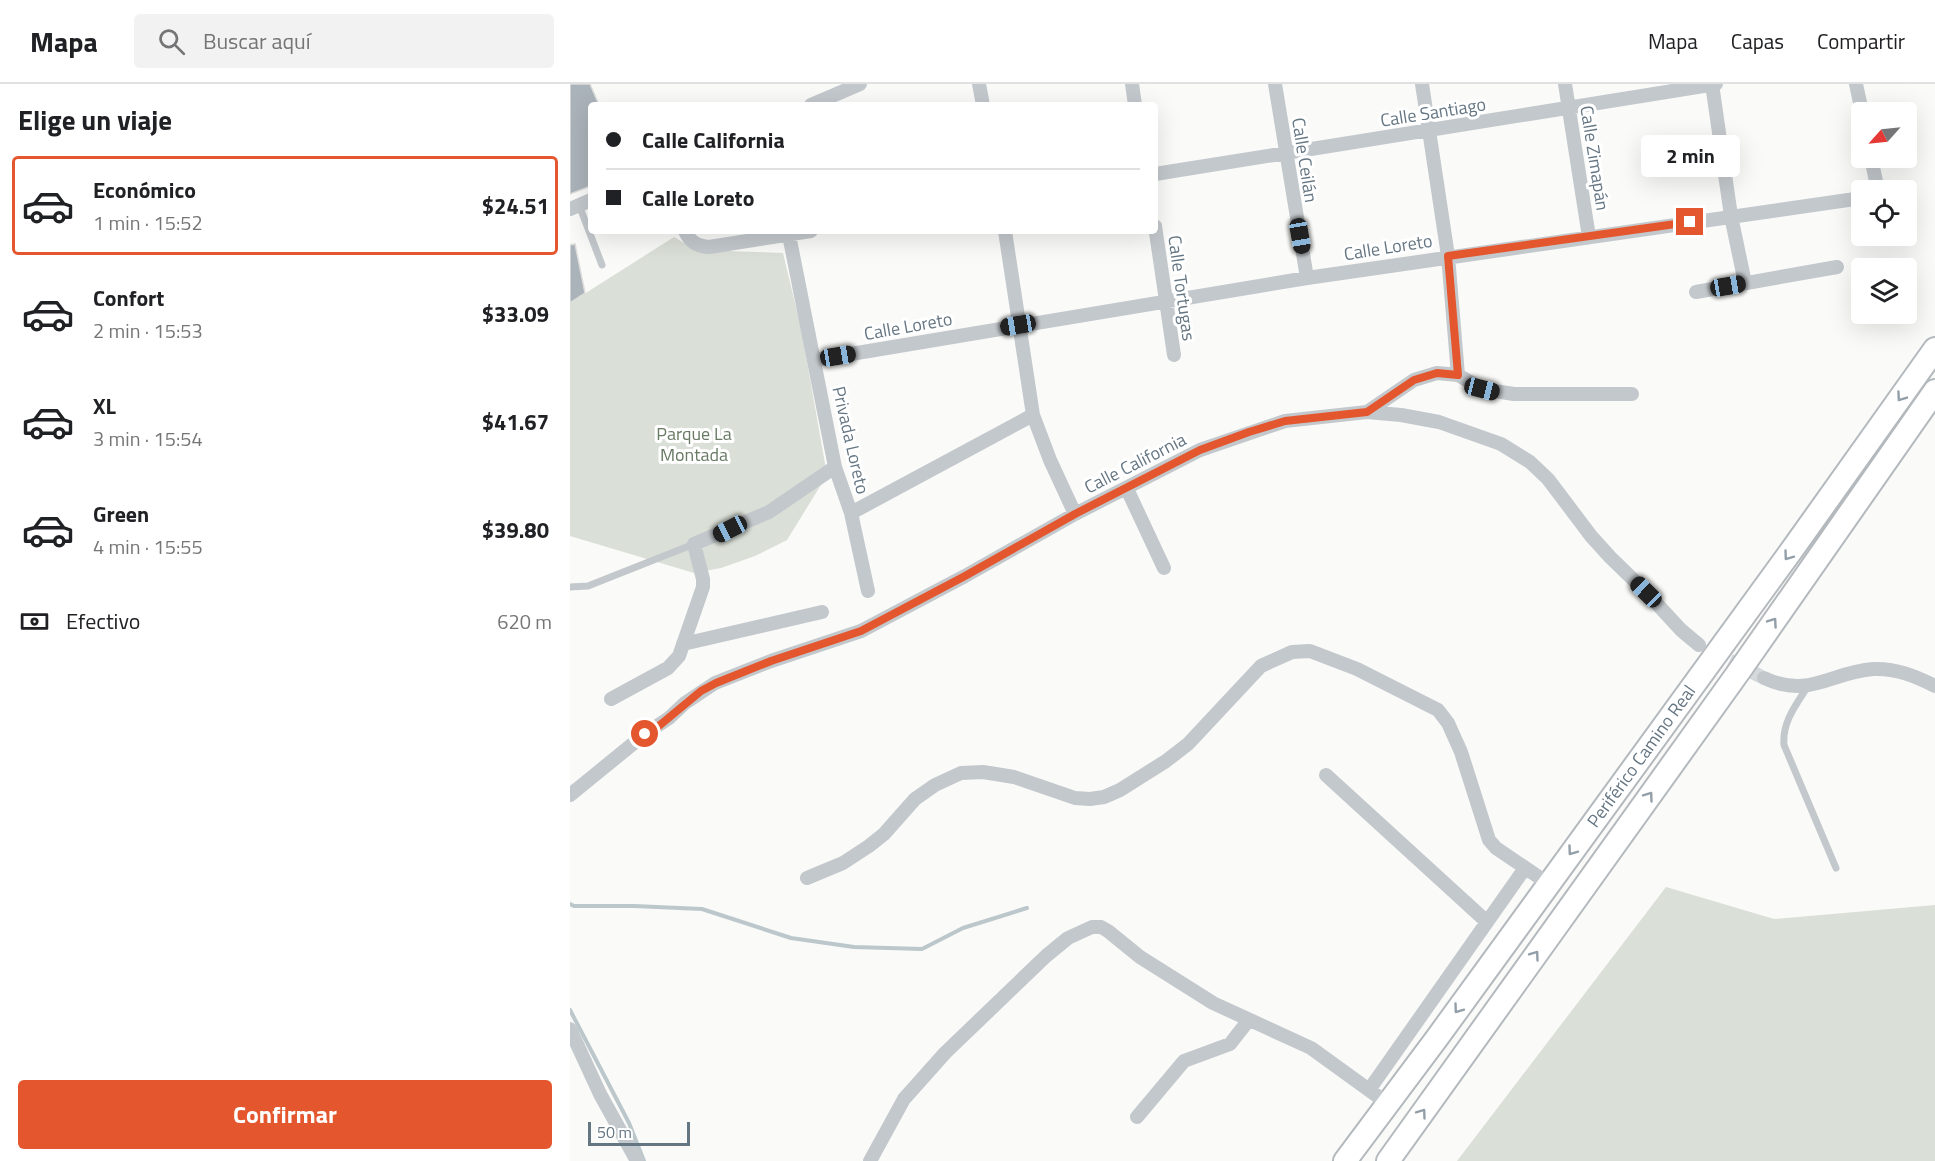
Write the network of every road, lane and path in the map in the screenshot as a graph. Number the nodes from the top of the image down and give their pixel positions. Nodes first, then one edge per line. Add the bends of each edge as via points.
1 (860, 84) edge
2 (979, 84) edge
3 (1132, 84) edge
4 (1275, 84) edge
5 (1422, 84) edge
6 (1565, 84) edge
7 (1713, 84) edge
8 (1856, 84) edge
9 (818, 102) edge
10 (982, 102) edge
11 (1135, 102) edge
12 (1860, 102) edge
13 (1569, 107) junction
14 (1430, 131) junction
15 (1285, 153) junction
16 (1158, 174) edge
17 (1851, 200) edge
18 (580, 205) edge
19 (1731, 216) junction
20 (588, 227) edge
21 (591, 234) edge
22 (686, 234) edge
23 (794, 234) edge
24 (1005, 234) edge
25 (1156, 234) edge
26 (789, 235) junction
27 (1589, 237) junction
28 (1448, 256) junction
29 (602, 265) dead end
30 (1837, 267) dead end
31 (1307, 278) junction
32 (1745, 283) junction
33 (1696, 292) dead end
34 (1167, 301) junction
35 (1018, 325) junction
36 (1935, 349) edge
37 (1174, 355) dead end
38 (815, 360) junction
39 (1458, 375) junction
40 (1935, 391) edge
41 (1632, 394) dead end
42 (1367, 412) junction
43 (1033, 415) junction
44 (835, 467) junction
45 (1127, 489) junction
46 (851, 513) junction
47 (1075, 514) junction
48 (694, 544) junction
49 (1164, 568) dead end
50 (570, 587) edge
51 (868, 591) dead end
52 (822, 612) dead end
53 (683, 644) junction
54 (1699, 645) tunnel mouth
55 (1764, 678) tunnel mouth
56 (1808, 686) junction
57 (1935, 686) edge
58 (610, 699) dead end
59 (1326, 775) dead end
60 (570, 795) edge
61 (1525, 868) junction
62 (1836, 868) dead end
63 (807, 878) dead end
64 (1549, 884) junction
65 (1487, 922) junction
66 (1248, 1020) junction
67 (1419, 1021) junction
68 (570, 1029) edge
69 (1437, 1038) junction
70 (1378, 1097) junction
71 (1137, 1117) dead end
72 (637, 1161) edge
73 (870, 1161) edge
74 (1345, 1161) edge
75 (1388, 1161) edge

1 - 9 street
2 - 10 street
3 - 11 street
4 - 15 street, Calle Ceilán
5 - 14 street
6 - 13 street, Calle Zimapán
7 - 13 street, Calle Santiago
7 - 19 street
8 - 12 street
13 - 14 street, Calle Santiago
13 - 27 street, Calle Zimapán
14 - 15 street, Calle Santiago
14 - 28 street
15 - 16 street, Calle Santiago
15 - 31 street, Calle Ceilán
17 - 19 street, Calle Loreto
18 - 20 lane
19 - 27 street, Calle Loreto
19 - 32 street
21 - 29 lane
22 - 26 street via 695,245 709,247
23 - 26 street
24 - 35 street
25 - 34 street, Calle Tortugas
26 - 38 street, Privada Loreto
27 - 28 street, Calle Loreto
28 - 31 street, Calle Loreto
28 - 39 street
30 - 32 street
31 - 34 street, Calle Loreto
32 - 33 street
34 - 35 street, Calle Loreto
34 - 37 street, Calle Tortugas
35 - 38 street, Calle Loreto
35 - 43 street
36 -> 64 highway, Periférico Camino Real
38 - 44 street, Privada Loreto
39 - 41 street via 1482,389 1514,394
39 - 42 street via 1437,373 1414,380
75 -> 40 highway, Periférico Camino Real
42 - 45 street, Calle California via 1285,421 1249,432 1200,450
42 - 54 street, Calle California via 1439,422 1501,444 1530,462 1610,557
43 - 46 street, Privada Loreto
43 - 47 street
44 - 46 street, Privada Loreto
44 - 48 street via 769,513
45 - 47 street, Calle California
45 - 49 street
46 - 51 street, Privada Loreto
47 - 60 street, Calle California via 861,631 771,661 701,691
48 - 50 lane via 588,586
48 - 53 street via 703,587
52 - 53 street
53 - 58 street via 668,668
55 - 56 street via 1778,685
56 - 57 street via 1872,669 1900,671
56 - 62 lane via 1787,721 1784,745
59 - 65 street
61 - 63 street via 1489,840 1461,752 1438,710 1357,669 1310,651 1292,652 1261,666 1188,744 1120,790 1097,798 1075,798 1014,777 961,773 915,799 869,846 843,863
61 - 64 street
61 - 65 street
64 -> 69 highway, Periférico Camino Real
65 - 67 street
66 - 70 street via 1311,1048
66 - 71 street via 1230,1044 1184,1060
66 - 73 street via 1140,957 1108,931 1092,927 1068,938 1046,956 945,1053 904,1099
67 - 69 street
67 - 70 street
68 - 72 street
69 - 70 highway, Periférico Camino Real
70 - 74 highway, Periférico Camino Real

